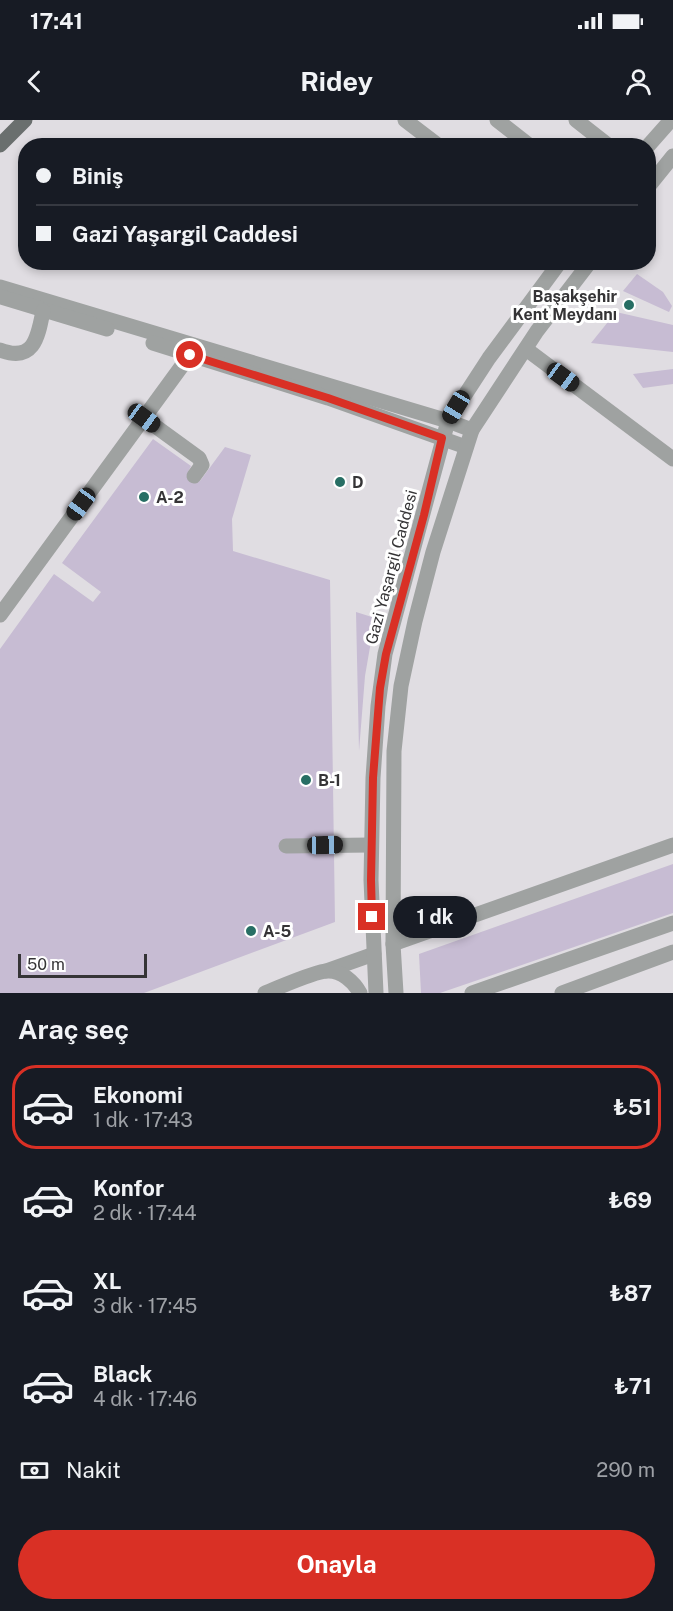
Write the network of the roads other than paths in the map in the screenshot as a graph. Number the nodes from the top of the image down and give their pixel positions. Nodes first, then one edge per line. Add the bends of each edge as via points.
1 (25, 120) edge
2 (405, 120) edge
3 (497, 120) edge
4 (576, 120) edge
5 (671, 120) edge
6 (429, 138) edge
7 (520, 138) edge
8 (599, 138) edge
9 (655, 138) edge
10 (0, 145) edge
11 (673, 156) edge
12 (656, 174) edge
13 (554, 270) edge
14 (584, 270) edge
15 (0, 287) edge
16 (0, 297) edge
17 (43, 311) junction
18 (526, 349) junction
19 (0, 350) edge
20 (193, 350) junction
21 (144, 418) junction
22 (448, 421) junction
23 (472, 430) junction
24 (442, 438) junction
25 (466, 447) junction
26 (673, 459) edge
27 (194, 476) dead end
28 (0, 615) edge
29 (372, 845) junction
30 (673, 845) edge
31 (286, 846) dead end
32 (673, 923) edge
33 (393, 944) junction
34 (673, 952) edge
35 (374, 954) junction
36 (326, 970) junction
37 (265, 993) edge
38 (360, 993) edge
39 (376, 993) edge
40 (396, 993) edge
41 (472, 993) edge
42 (562, 993) edge

1 - 10 main road
2 - 6 street
3 - 7 street
4 - 8 street
5 - 9 street
11 - 12 street
13 - 22 street, Gazi Yaşargil Caddesi
14 - 18 street
15 - 20 street
16 - 17 street
17 - 19 street via 35,344 17,354
17 - 20 street
18 - 23 street
18 - 26 street
20 - 21 street
20 - 22 street
20 - 24 street
21 - 27 street via 201,460
21 - 28 street
22 - 23 street
22 - 24 street, Gazi Yaşargil Caddesi
23 - 25 street
24 - 25 street
24 - 29 street, Gazi Yaşargil Caddesi via 386,654 378,706
25 - 33 street via 433,552 401,686 394,751
29 - 31 street
29 - 35 street, Gazi Yaşargil Caddesi
30 - 33 street
32 - 41 street
33 - 40 street
34 - 42 street
35 - 36 street
35 - 39 street, Gazi Yaşargil Caddesi
36 - 37 street
36 - 38 street via 349,979

